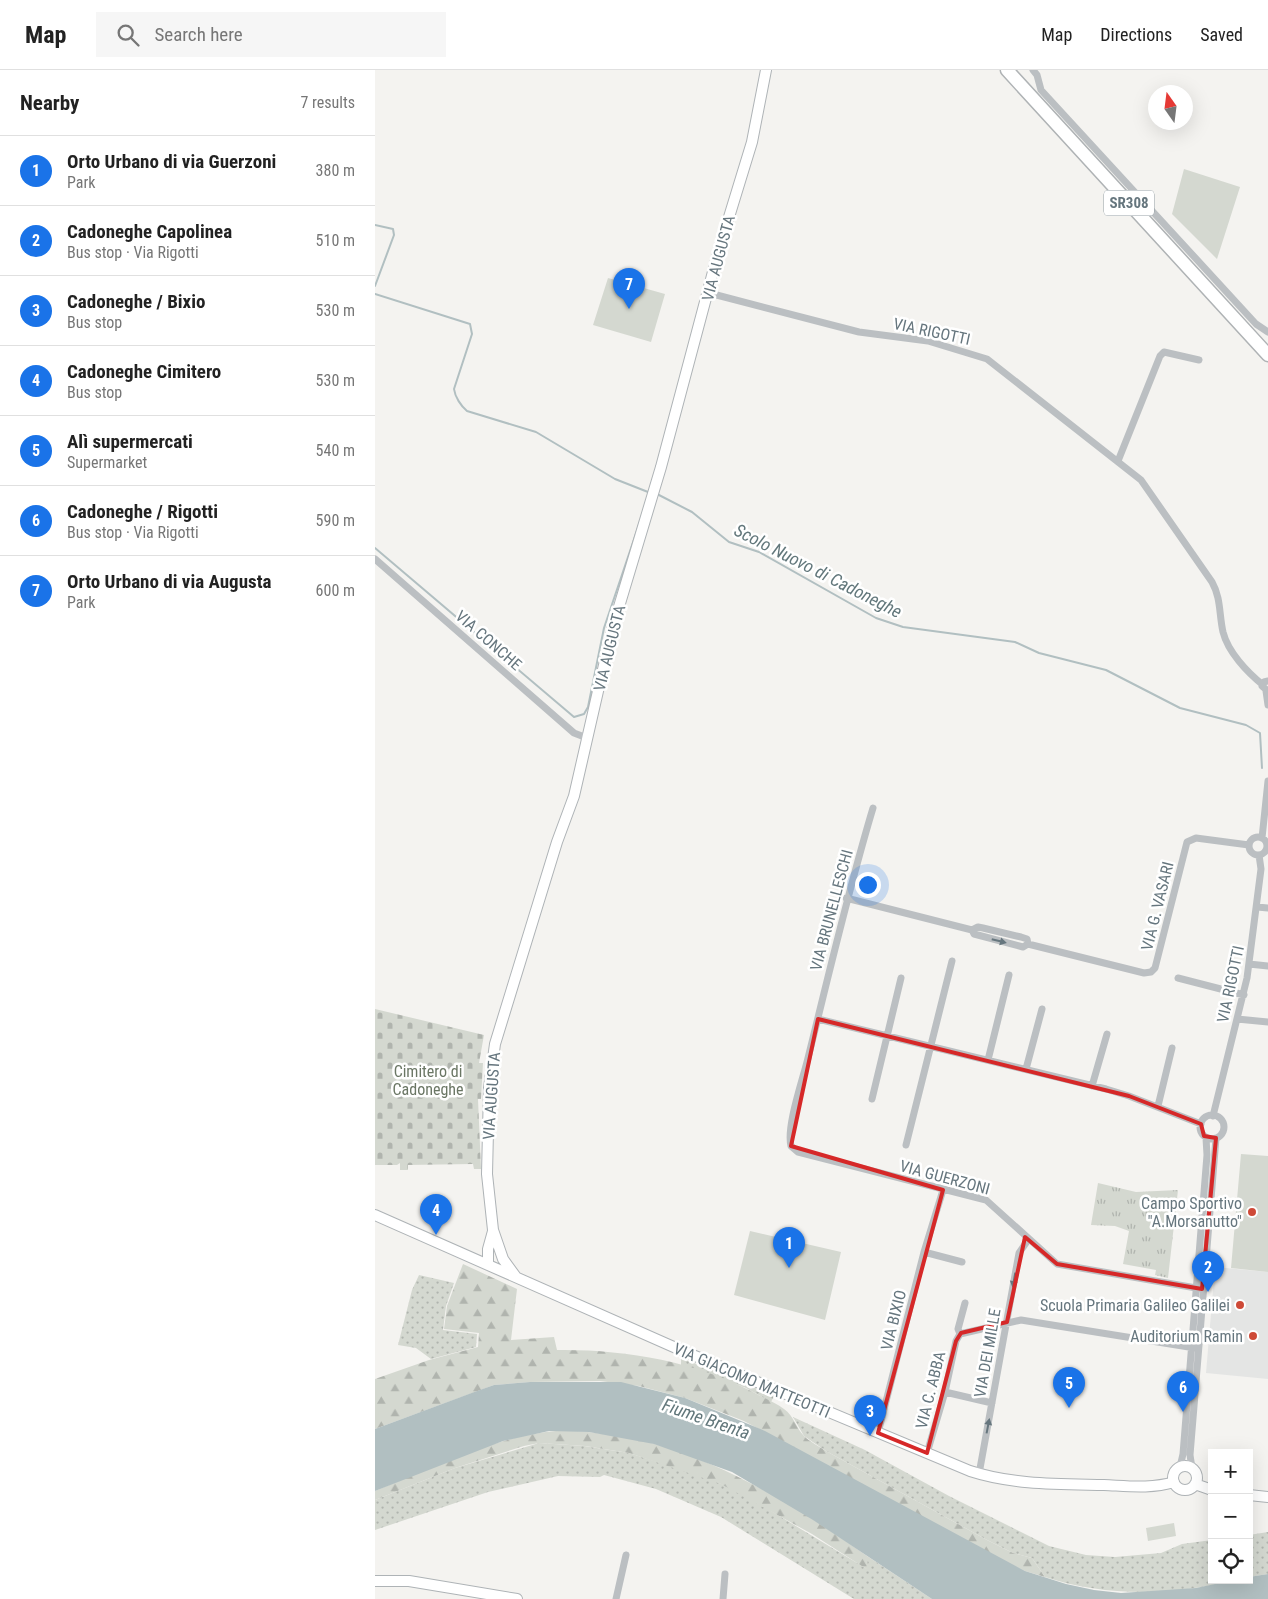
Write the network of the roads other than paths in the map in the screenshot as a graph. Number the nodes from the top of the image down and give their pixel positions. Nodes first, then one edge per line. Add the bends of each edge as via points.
1 (766, 70) edge
2 (1007, 70) edge
3 (1035, 72) edge
4 (709, 293) junction
5 (1268, 332) edge
6 (1250, 336) junction
7 (1268, 349) edge
8 (1268, 355) edge
9 (1199, 360) dead end
10 (1268, 366) edge
11 (1118, 461) junction
12 (375, 559) edge
13 (1266, 687) edge
14 (1268, 704) edge
15 (587, 738) junction
16 (1268, 781) edge
17 (1267, 797) edge
18 (873, 808) dead end
19 (1262, 838) junction
20 (1249, 845) junction
21 (1267, 845) edge
22 (1259, 855) junction
23 (846, 898) junction
24 (1257, 907) junction
25 (1268, 908) edge
26 (952, 960) dead end
27 (1249, 964) junction
28 (1268, 966) edge
29 (1009, 975) dead end
30 (901, 978) dead end
31 (1178, 978) dead end
32 (1243, 995) junction
33 (1042, 1009) dead end
34 (818, 1019) junction
35 (1237, 1019) junction
36 (1268, 1022) edge
37 (1107, 1034) dead end
38 (887, 1035) junction
39 (931, 1047) junction
40 (1172, 1048) dead end
41 (989, 1060) junction
42 (1026, 1069) junction
43 (1092, 1086) junction
44 (872, 1099) dead end
45 (1158, 1106) junction
46 (1213, 1116) junction
47 (1201, 1124) junction
48 (1206, 1138) junction
49 (1216, 1138) junction
50 (906, 1145) dead end
51 (943, 1190) junction
52 (375, 1215) edge
53 (493, 1230) junction
54 (1028, 1240) junction
55 (488, 1249) junction
56 (499, 1251) junction
57 (925, 1252) junction
58 (473, 1258) junction
59 (962, 1262) dead end
60 (488, 1265) junction
61 (516, 1277) junction
62 (1199, 1289) junction
63 (965, 1303) dead end
64 (1007, 1322) junction
65 (960, 1334) junction
66 (1195, 1348) junction
67 (945, 1392) junction
68 (993, 1403) junction
69 (878, 1433) junction
70 (927, 1453) junction
71 (1180, 1467) junction
72 (1192, 1468) junction
73 (979, 1474) junction
74 (1174, 1482) junction
75 (1195, 1484) junction
76 (1208, 1489) edge
77 (1253, 1495) edge
78 (1268, 1497) edge
79 (626, 1555) dead end
80 (725, 1574) dead end
81 (375, 1581) edge
82 (517, 1599) edge
83 (616, 1599) edge
84 (723, 1599) edge

1 - 4 street, VIA AUGUSTA via 757,124
2 - 6 highway, SR308
3 - 5 street via 1041,90 1256,324
4 - 11 street, VIA RIGOTTI via 859,332 928,341 978,355 1005,372
4 - 15 street, VIA AUGUSTA via 612,630
6 - 7 highway
6 - 8 highway, SR308
6 - 10 highway
9 - 11 street via 1164,352 1160,356
11 - 13 street, VIA RIGOTTI via 1141,480 1212,582 1220,600 1227,642 1239,660
12 - 15 street, VIA CONCHE via 574,733
13 - 14 street, VIA RIGOTTI
15 - 53 street, VIA AUGUSTA via 574,796 495,1044 489,1088 487,1158
16 - 17 street
17 - 19 street
18 - 23 street, VIA BRUNELLESCHI
19 - 20 street via 1253,838
19 - 21 street
20 - 22 street via 1252,854
20 - 23 street, VIA G. VASARI via 1196,838 1189,840 1155,968 1144,973 1028,944 1019,946 975,935 972,930
21 - 22 street via 1264,853
22 - 24 street, VIA RIGOTTI
23 - 34 street, VIA BRUNELLESCHI
24 - 25 street
24 - 27 street, VIA RIGOTTI
26 - 39 street
27 - 28 street
27 - 32 street, VIA RIGOTTI
29 - 41 street
30 - 38 street
31 - 32 street
32 - 35 street, VIA RIGOTTI
33 - 42 street
34 - 38 street
34 - 51 street, VIA GUERZONI via 789,1139 791,1146 798,1152
35 - 36 street
35 - 46 street, VIA RIGOTTI
37 - 43 street
38 - 39 street
38 - 44 street
39 - 41 street
39 - 50 street
40 - 45 street
41 - 42 street
42 - 43 street
43 - 45 street
45 - 47 street
46 - 47 street
46 - 49 street via 1222,1121 1223,1127 1222,1134
47 - 48 street
48 - 49 street
48 - 62 street
49 - 62 street
51 - 54 street, VIA GUERZONI via 986,1200
51 - 57 street, VIA BIXIO
52 - 58 street, VIA GIACOMO MATTEOTTI
53 - 55 street, VIA AUGUSTA
53 - 56 street, VIA AUGUSTA
54 - 62 street, VIA GUERZONI via 1057,1264
54 -> 64 street, VIA DEI MILLE via 1019,1253
55 - 58 street
55 - 60 street, VIA AUGUSTA
56 - 60 street
56 - 61 street, VIA AUGUSTA
57 - 59 street
57 - 69 street, VIA BIXIO
58 - 60 street, VIA GIACOMO MATTEOTTI
60 - 61 street, VIA GIACOMO MATTEOTTI
61 - 69 street, VIA GIACOMO MATTEOTTI
62 - 66 street
63 - 65 street, VIA C. ABBA via 958,1329
64 - 65 street
64 - 66 street via 1021,1320
64 - 68 street, VIA DEI MILLE
65 - 67 street, VIA C. ABBA
66 - 71 street
66 - 72 street
67 - 68 street
67 - 70 street, VIA C. ABBA
73 -> 68 street, VIA DEI MILLE
69 - 70 street, VIA GIACOMO MATTEOTTI
70 - 73 street, VIA GIACOMO MATTEOTTI
71 - 72 street
71 - 74 street via 1174,1473
72 - 75 street via 1197,1475
73 - 74 street, VIA GIACOMO MATTEOTTI via 1055,1484 1152,1486
74 - 75 street via 1182,1489 1190,1489
75 - 76 street
77 - 78 street
79 - 83 street
80 - 84 street
81 - 82 street via 409,1581

